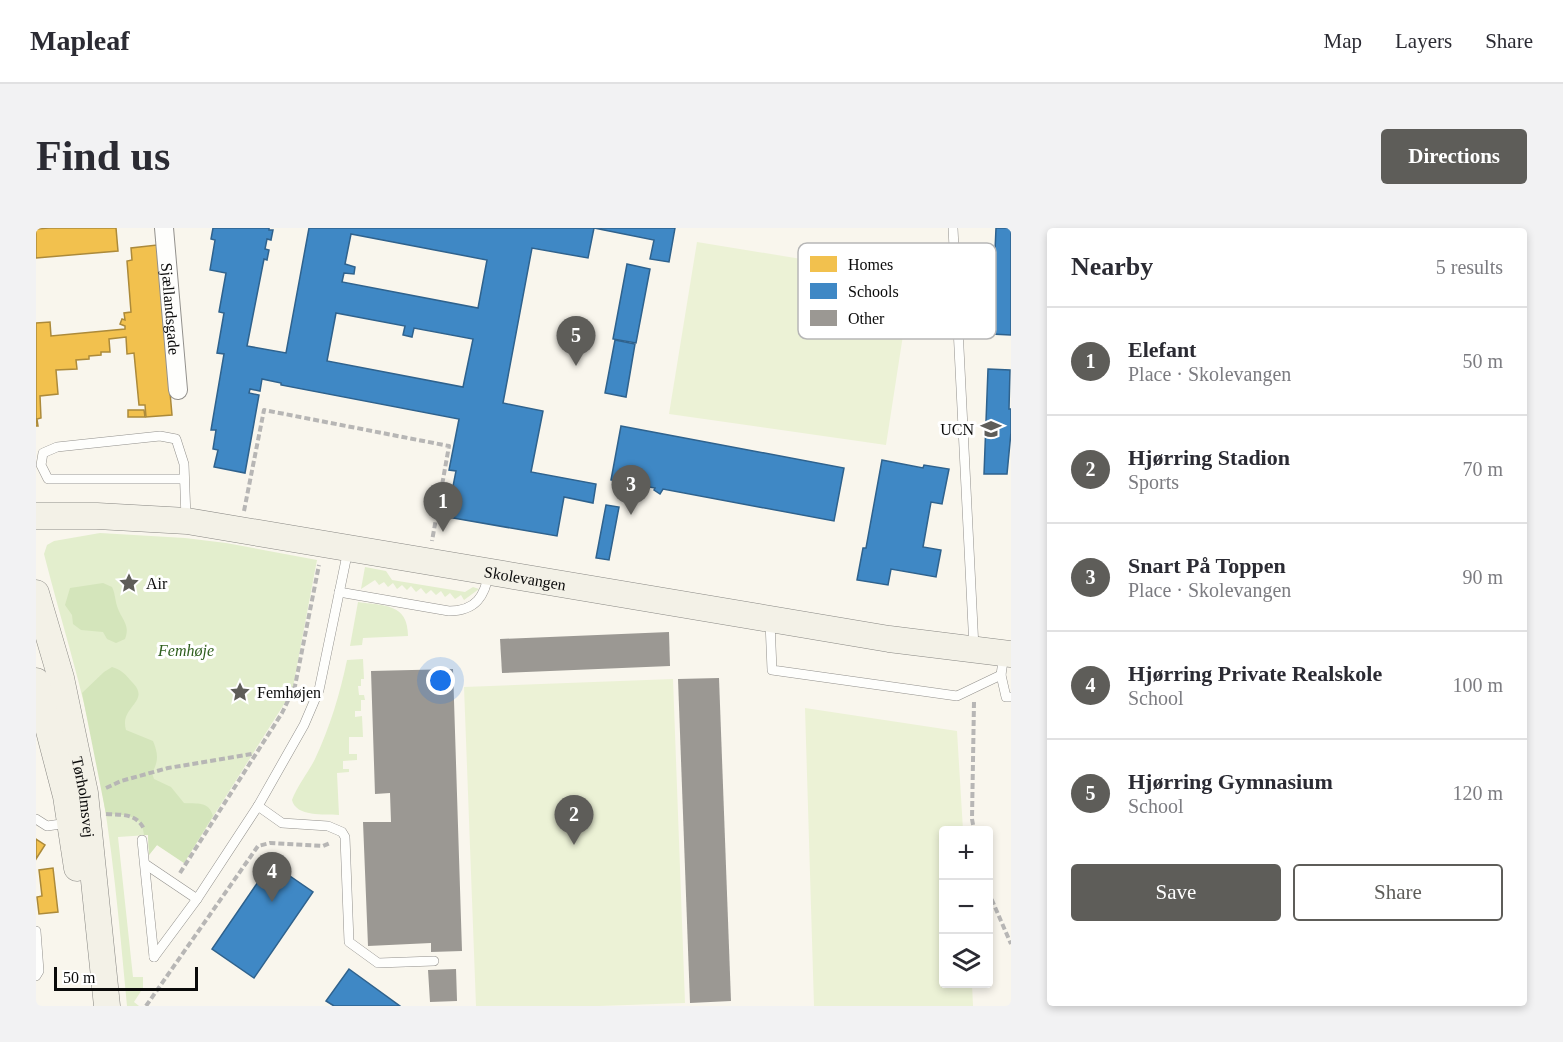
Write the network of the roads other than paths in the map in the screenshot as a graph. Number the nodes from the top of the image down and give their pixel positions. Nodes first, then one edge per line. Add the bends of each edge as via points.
1 (164, 228) edge
2 (953, 228) edge
3 (954, 243) edge
4 (959, 339) edge
5 (178, 390) dead end
6 (184, 479) junction
7 (36, 516) edge
8 (187, 521) junction
9 (336, 545) junction
10 (489, 572) junction
11 (339, 592) junction
12 (36, 593) edge
13 (770, 620) junction
14 (974, 651) junction
15 (1006, 660) edge
16 (36, 681) edge
17 (1011, 697) edge
18 (258, 806) junction
19 (81, 810) junction
20 (36, 819) edge
21 (142, 840) road end
22 (145, 864) junction
23 (197, 899) junction
24 (36, 931) edge
25 (434, 961) dead end
26 (36, 976) edge
27 (92, 1006) edge
28 (107, 1006) edge

1 - 5 street, Sjællandsgade
2 - 3 lane
4 - 14 lane
6 - 6 lane via 176,439 160,436 57,447 43,453 41,465 48,479
6 - 8 lane
7 - 8 street, Skolevangen
8 - 9 street, Skolevangen
9 - 10 street, Skolevangen
9 - 11 lane
10 - 11 lane via 481,599 460,610
10 - 13 street, Skolevangen
11 - 18 lane via 319,690 304,725
12 - 19 street, Tørholmsvej via 61,678
13 - 14 street, Skolevangen
13 - 15 lane via 772,670 957,696
14 - 15 street, Skolevangen
15 - 17 lane via 1006,697
16 - 19 street, Tørholmsvej via 58,762
18 - 23 lane
18 - 25 lane via 282,824 328,826 342,832 349,942 378,963
19 - 20 lane via 47,826
19 - 27 street, Tørholmsvej via 80,887
19 - 28 street, Tørholmsvej
21 - 22 lane
22 - 23 lane
22 - 23 lane via 154,957
24 - 26 lane

